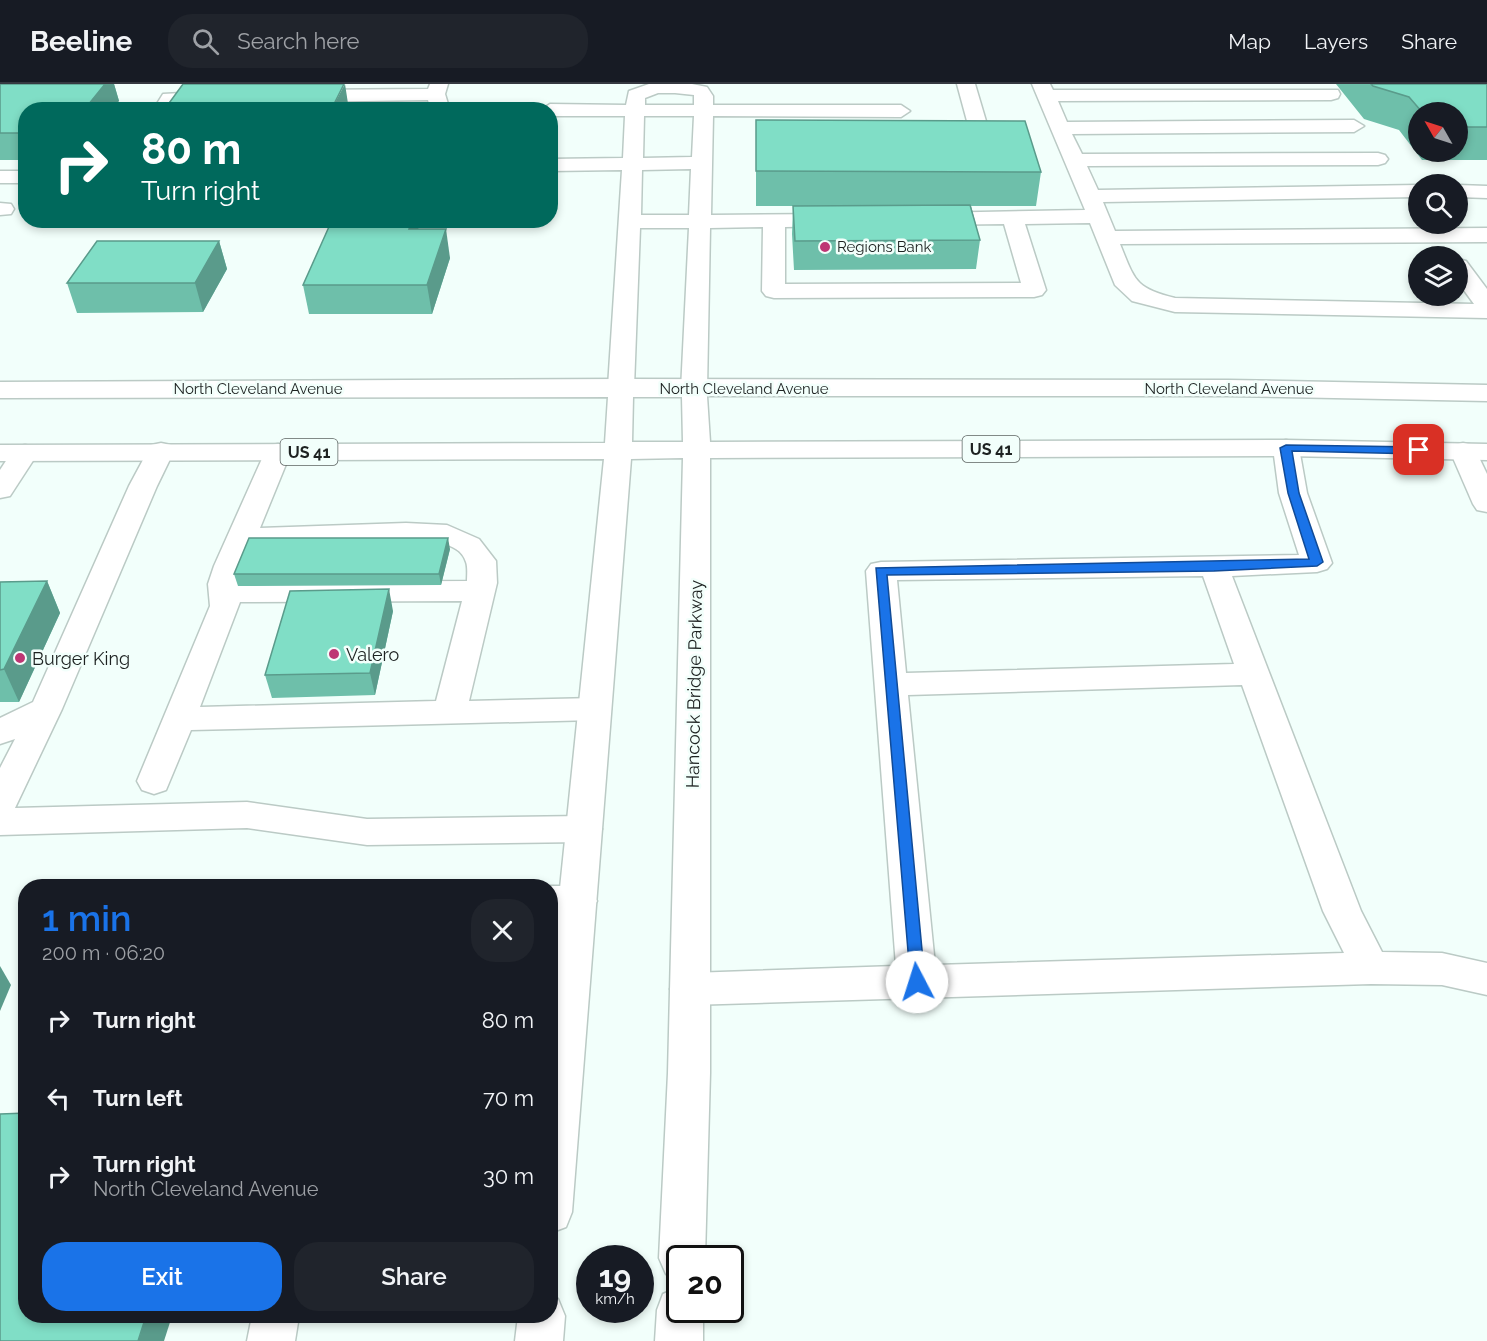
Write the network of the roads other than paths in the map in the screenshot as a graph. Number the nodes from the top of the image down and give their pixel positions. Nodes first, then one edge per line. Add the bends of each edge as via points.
1 (966, 84) edge
2 (438, 89) edge
3 (1327, 89) edge
4 (1043, 90) edge
5 (240, 97) edge
6 (286, 97) edge
7 (167, 102) edge
8 (558, 110) edge
9 (703, 110) junction
10 (635, 111) junction
11 (901, 111) dead end
12 (1354, 126) junction
13 (1060, 128) junction
14 (938, 138) edge
15 (1378, 159) junction
16 (1075, 160) junction
17 (701, 163) junction
18 (632, 164) junction
19 (558, 165) edge
20 (0, 177) edge
21 (18, 177) edge
22 (1408, 188) edge
23 (1408, 191) edge
24 (1468, 191) edge
25 (1487, 192) edge
26 (1094, 206) junction
27 (1013, 218) junction
28 (906, 219) edge
29 (858, 220) edge
30 (774, 221) junction
31 (629, 222) junction
32 (701, 222) junction
33 (1408, 230) edge
34 (1468, 233) edge
35 (1434, 234) edge
36 (1487, 235) edge
37 (1107, 238) junction
38 (1443, 246) edge
39 (1468, 279) edge
40 (1487, 305) edge
41 (1487, 311) edge
42 (621, 387) junction
43 (0, 390) edge
44 (694, 390) junction
45 (1487, 393) edge
46 (1286, 448) junction
47 (697, 450) junction
48 (161, 451) junction
49 (618, 451) junction
50 (278, 452) junction
51 (1475, 452) edge
52 (12, 453) edge
53 (0, 490) edge
54 (1487, 504) edge
55 (241, 537) junction
56 (1214, 567) junction
57 (480, 591) junction
58 (224, 592) junction
59 (1254, 674) junction
60 (891, 684) junction
61 (46, 709) junction
62 (595, 709) junction
63 (450, 713) junction
64 (181, 719) junction
65 (0, 732) edge
66 (154, 781) dead end
67 (0, 803) edge
68 (0, 822) edge
69 (584, 829) junction
70 (564, 901) edge
71 (1371, 968) junction
72 (1487, 979) edge
73 (917, 982) junction
74 (690, 989) junction
75 (558, 1040) edge
76 (682, 1245) edge
77 (275, 1323) edge
78 (541, 1323) edge
79 (680, 1323) edge
80 (271, 1341) edge
81 (539, 1341) edge
82 (679, 1341) edge

1 - 14 main road via 981,138
2 - 6 main road
3 - 4 main road
3 - 12 main road
4 - 13 main road
5 - 7 main road via 170,98
8 - 10 main road
9 - 10 main road
9 - 11 main road
9 - 17 main road, Hancock Bridge Parkway
10 - 18 main road
12 - 13 main road
12 - 15 main road
13 - 16 main road
15 - 16 main road
15 - 22 main road
16 - 26 main road
17 - 18 main road
17 - 32 main road, Hancock Bridge Parkway
18 - 19 main road
18 - 31 main road
20 - 21 main road
23 - 26 main road
24 - 25 main road
26 - 27 main road
26 - 37 main road
27 - 28 main road
27 - 30 main road via 1034,290 774,291
29 - 30 main road
30 - 32 main road
31 - 32 main road
31 - 42 main road
32 - 44 main road, Hancock Bridge Parkway
33 - 37 main road
34 - 36 main road
35 - 38 main road
37 - 41 main road via 1123,280 1140,296 1175,304
39 - 40 main road
42 - 43 main road, North Cleveland Avenue
42 - 44 main road, North Cleveland Avenue
42 - 49 main road
44 - 45 main road, North Cleveland Avenue via 1228,388
44 - 47 main road, Hancock Bridge Parkway
46 - 47 main road, US 41
46 - 51 main road, US 41
46 - 56 main road via 1293,493 1317,562
47 - 49 main road, US 41
47 - 74 main road, Hancock Bridge Parkway
48 - 50 main road, US 41
48 - 52 main road, US 41
48 - 61 main road
49 - 50 main road, US 41
49 - 62 main road
50 - 55 main road
51 - 54 main road
52 - 53 main road
55 - 57 main road via 447,534 469,545 481,561
55 - 58 main road
56 - 59 main road
56 - 60 main road via 881,571
57 - 58 main road
57 - 63 main road
58 - 64 main road via 225,606
59 - 60 main road
59 - 71 main road via 1342,910
60 - 73 main road
61 - 65 main road
61 - 67 main road
62 - 63 main road
62 - 69 main road
63 - 64 main road
64 - 66 main road
68 - 69 main road via 247,815 367,832
69 - 70 main road
70 - 75 main road
71 - 72 main road via 1442,969
71 - 73 main road
73 - 74 main road
74 - 76 main road, Hancock Bridge Parkway
77 - 80 main road
78 - 81 main road
79 - 82 main road

